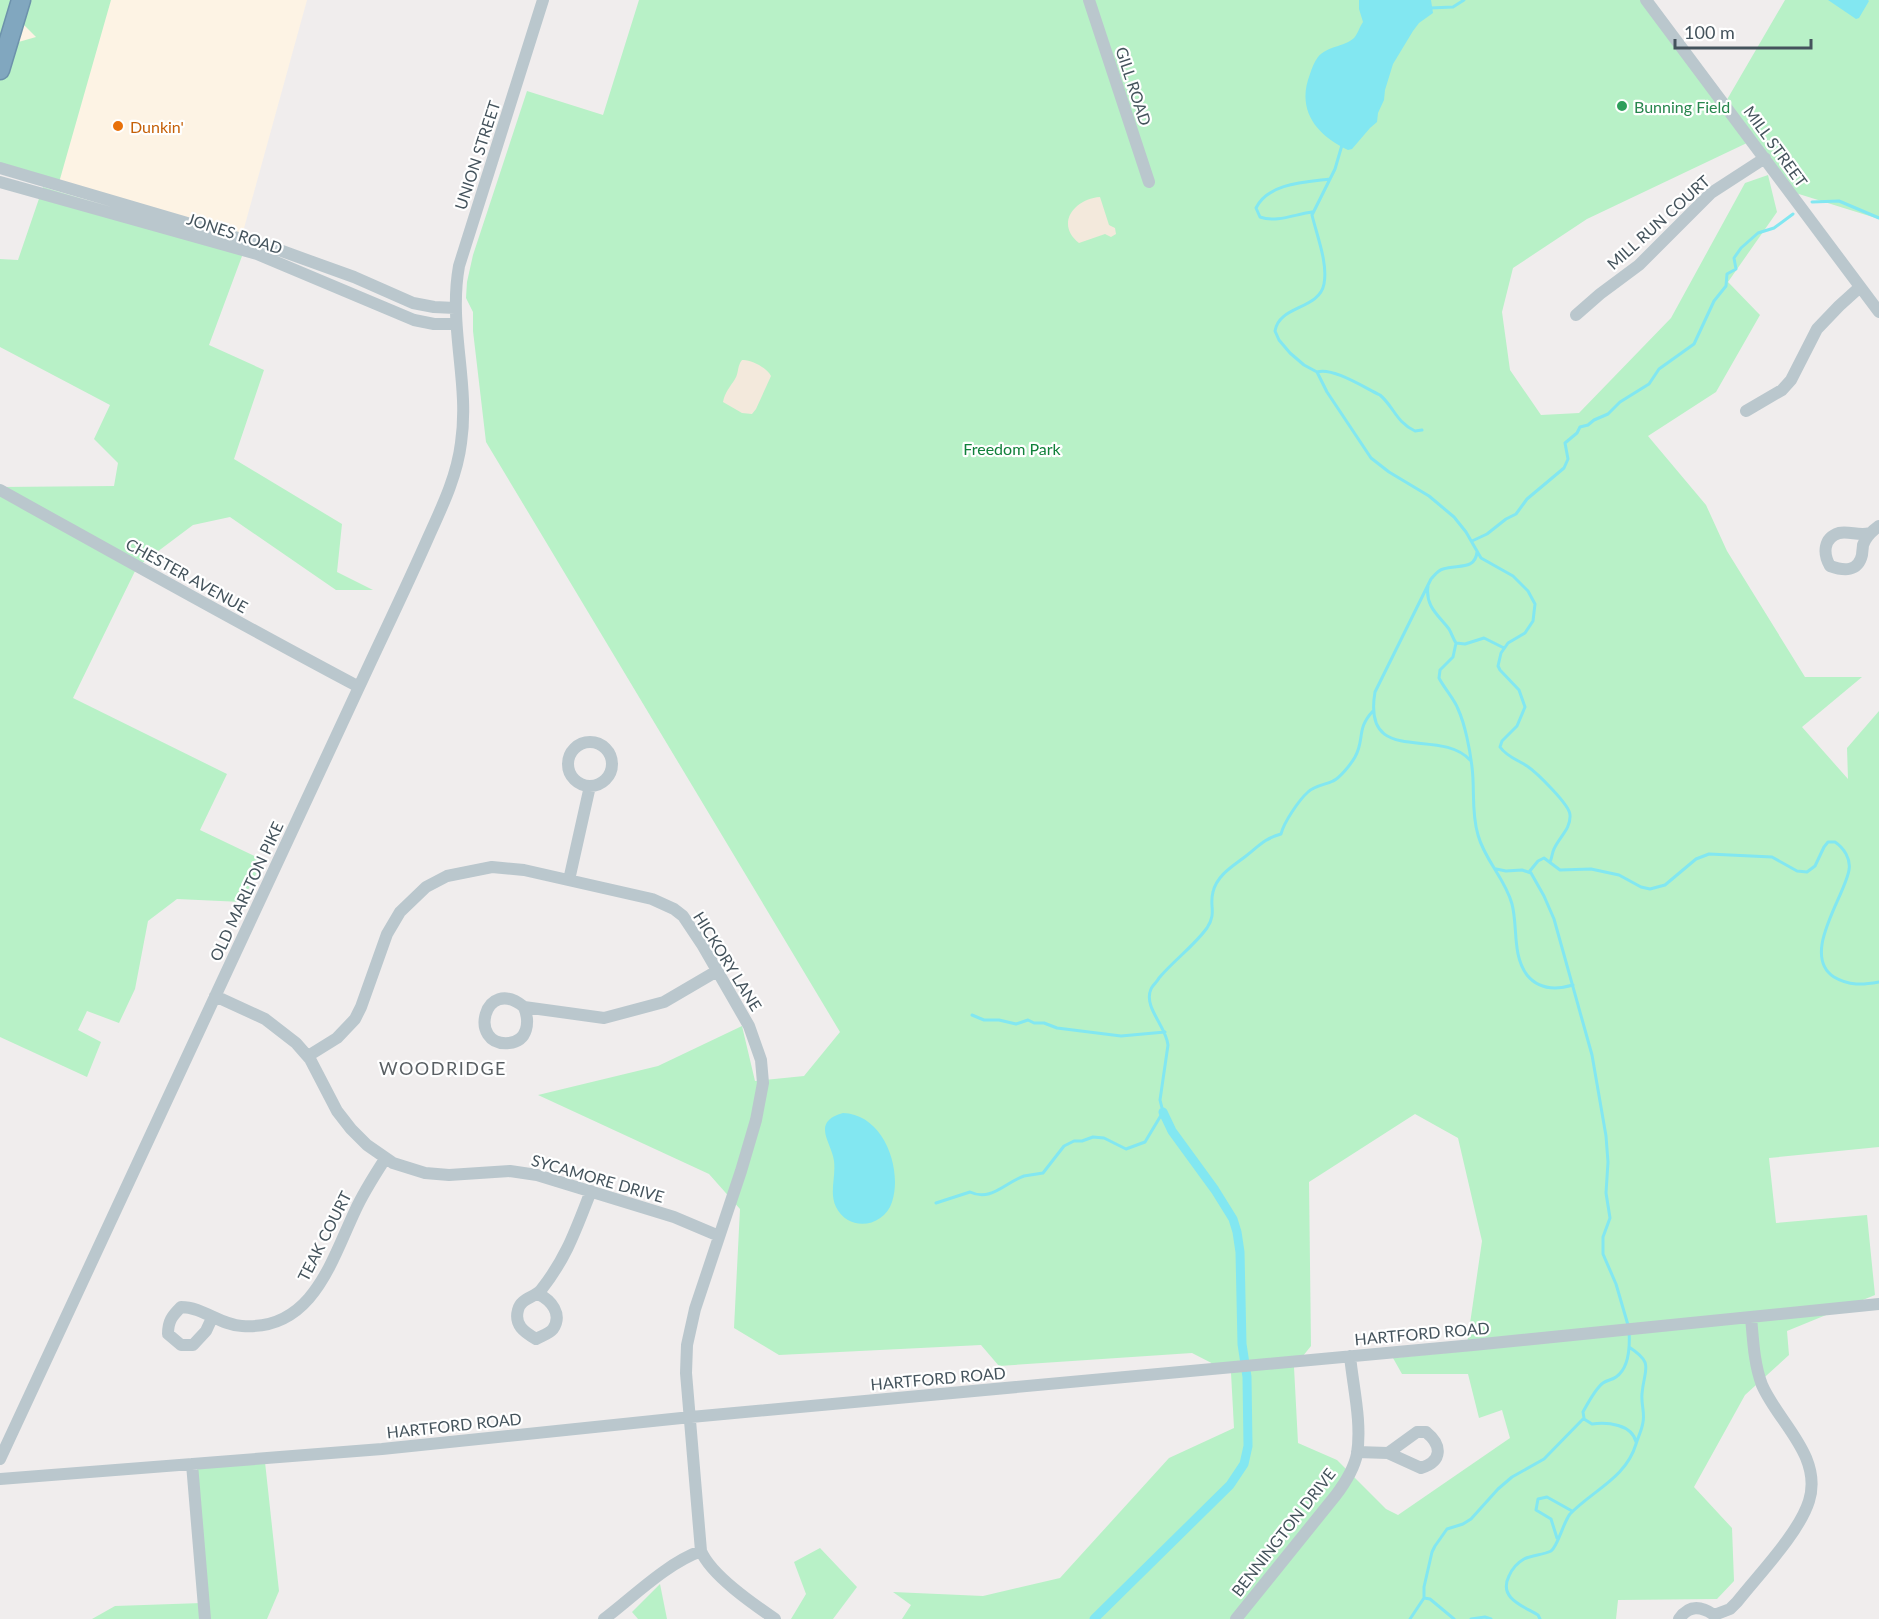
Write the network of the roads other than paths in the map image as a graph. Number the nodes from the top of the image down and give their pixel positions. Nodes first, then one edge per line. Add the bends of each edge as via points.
1 (21, 0) edge
2 (543, 0) edge
3 (1089, 0) edge
4 (1646, 0) edge
5 (0, 70) edge
6 (1765, 158) junction
7 (0, 168) edge
8 (0, 182) edge
9 (1149, 182) dead end
10 (1860, 288) junction
11 (455, 308) junction
12 (1879, 312) edge
13 (1576, 315) dead end
14 (455, 324) junction
15 (1746, 411) dead end
16 (0, 490) edge
17 (358, 687) junction
18 (590, 786) dead end
19 (569, 880) junction
20 (717, 971) junction
21 (215, 996) junction
22 (524, 1007) dead end
23 (308, 1056) junction
24 (385, 1159) junction
25 (591, 1191) junction
26 (719, 1236) junction
27 (538, 1294) dead end
28 (1879, 1304) edge
29 (1751, 1317) junction
30 (212, 1318) dead end
31 (1350, 1356) junction
32 (691, 1418) junction
33 (1357, 1452) junction
34 (1388, 1453) dead end
35 (0, 1459) edge
36 (192, 1464) junction
37 (0, 1479) edge
38 (701, 1551) junction
39 (1714, 1617) edge
40 (205, 1619) edge
41 (604, 1619) edge
42 (776, 1619) edge
43 (1236, 1619) edge
44 (1679, 1619) edge

1 - 5 highway
2 - 11 street, UNION STREET via 463,252
3 - 9 street, GILL ROAD
4 - 6 street, MILL STREET
6 - 10 street, MILL STREET
6 - 13 street, MILL RUN COURT via 1711,193 1639,265
7 - 11 street, JONES ROAD via 282,251 413,303
8 - 14 street, JONES ROAD via 257,254 424,323
10 - 12 street, MILL STREET
10 - 15 street via 1818,329 1787,385
11 - 14 street, UNION STREET
14 - 17 street, OLD MARLTON PIKE via 464,402 457,464 413,573
16 - 17 street, CHESTER AVENUE
17 - 21 street, OLD MARLTON PIKE
18 - 19 street
19 - 20 street, HICKORY LANE via 641,896 674,909 690,925
19 - 23 street, HICKORY LANE via 492,867 458,873 426,887 400,912 387,934 355,1019 337,1038
20 - 22 street via 664,1002 604,1018
20 - 26 street, HICKORY LANE via 754,1038 763,1083 756,1120
21 - 23 street, SYCAMORE DRIVE via 273,1023
21 - 35 street, OLD MARLTON PIKE
23 - 24 street, SYCAMORE DRIVE via 337,1111 359,1138
24 - 25 street, SYCAMORE DRIVE via 425,1173 524,1173
24 - 30 street, TEAK COURT via 358,1204 331,1264 306,1303 286,1318 264,1325 231,1325
25 - 26 street, SYCAMORE DRIVE via 680,1219
25 - 27 street via 567,1252
26 - 32 street, HICKORY LANE via 689,1333 686,1362
28 - 29 street, HARTFORD ROAD
29 - 31 street, HARTFORD ROAD
29 - 39 street via 1761,1381 1804,1454 1811,1492 1800,1520 1756,1579 1730,1609
31 - 32 street, HARTFORD ROAD
31 - 33 street, BENNINGTON DRIVE
32 - 36 street, HARTFORD ROAD
32 - 38 street, HICKORY LANE
33 - 34 street
33 - 43 street, BENNINGTON DRIVE via 1344,1484
36 - 37 street, HARTFORD ROAD
36 - 40 street
38 - 41 street via 673,1566
38 - 42 street via 721,1577
39 - 44 street via 1706,1609 1695,1607

